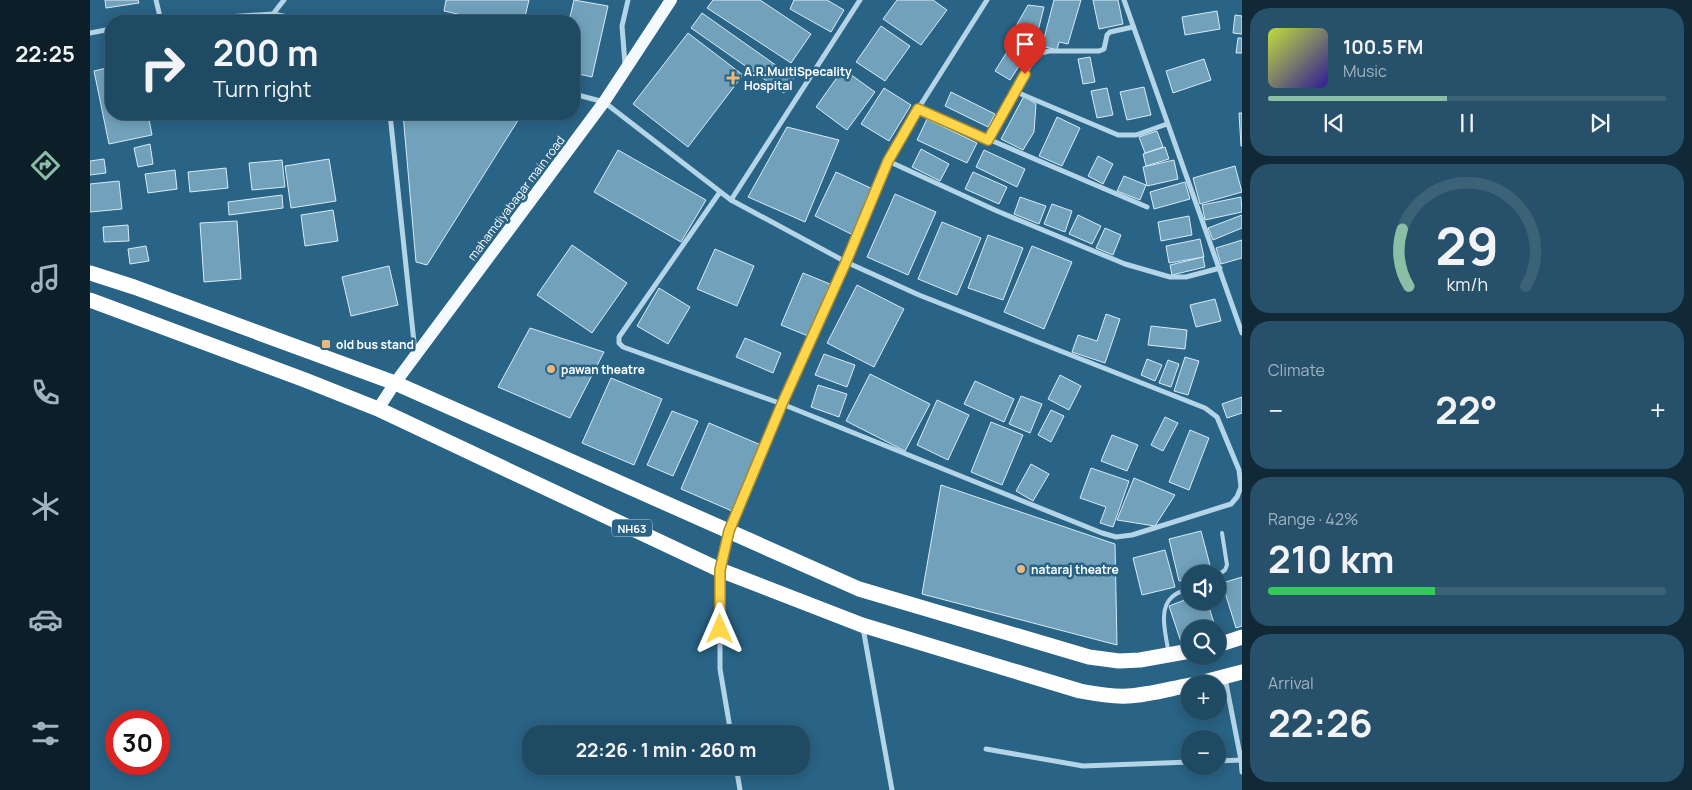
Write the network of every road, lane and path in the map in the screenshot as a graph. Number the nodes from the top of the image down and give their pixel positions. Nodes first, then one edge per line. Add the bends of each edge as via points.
1 (156, 0) edge
2 (284, 0) edge
3 (628, 0) edge
4 (671, 0) edge
5 (860, 0) edge
6 (987, 0) edge
7 (1124, 0) edge
8 (272, 14) junction
9 (160, 15) edge
10 (257, 15) edge
11 (277, 15) edge
12 (1134, 26) junction
13 (105, 31) edge
14 (90, 33) edge
15 (626, 68) junction
16 (1014, 91) junction
17 (580, 96) edge
18 (604, 102) junction
19 (918, 109) junction
20 (391, 120) edge
21 (1168, 124) junction
22 (988, 140) junction
23 (888, 161) junction
24 (720, 192) junction
25 (730, 200) junction
26 (1147, 208) dead end
27 (846, 262) junction
28 (1220, 268) junction
29 (90, 273) edge
30 (90, 300) edge
31 (1242, 333) edge
32 (415, 357) junction
33 (395, 382) junction
34 (782, 404) junction
35 (378, 409) junction
36 (729, 531) junction
37 (1222, 533) dead end
38 (1226, 568) edge
39 (720, 570) junction
40 (1181, 592) edge
41 (862, 626) junction
42 (1242, 637) edge
43 (1226, 642) edge
44 (1181, 653) edge
45 (1169, 655) junction
46 (1242, 672) edge
47 (1226, 677) edge
48 (1181, 687) edge
49 (1226, 688) edge
50 (729, 725) edge
51 (986, 750) dead end
52 (1241, 760) edge
53 (1226, 761) edge
54 (1181, 762) edge
55 (1242, 772) edge
56 (738, 775) edge
57 (740, 790) edge
58 (892, 790) edge

1 - 9 street
2 - 8 street
3 - 15 street via 622,26
4 - 15 main road, mahamdiyabagar main road
5 - 25 street
6 - 19 street
7 - 12 street
8 - 10 street
8 - 11 street
12 - 16 street via 1110,32 1106,35 1104,49 1099,51 1041,52
12 - 21 street
13 - 14 street
15 - 18 main road, mahamdiyabagar main road
16 - 21 street via 1118,135 1136,135
16 - 22 street
17 - 18 street
18 - 24 street
18 - 32 main road, mahamdiyabagar main road
19 - 22 street
19 - 23 street
20 - 32 street
21 - 28 street
22 - 26 street
23 - 27 street
23 - 28 street via 1125,264 1170,277 1186,277
24 - 25 street
24 - 34 street via 619,337 619,342 623,347
25 - 27 street
27 - 34 street
27 - 34 street via 1205,408 1217,417 1239,470 1241,487 1230,504 1132,535 1116,537
28 - 31 street
29 - 33 highway
30 - 35 highway, NH63
32 - 33 main road, mahamdiyabagar main road
33 - 35 main road, mahamdiyabagar main road
33 - 36 highway
34 - 36 street
35 - 39 highway, NH63
36 - 39 street
36 - 45 highway via 859,589 1089,657 1119,661
37 - 38 lane
39 - 41 highway, NH63
39 - 50 street via 720,669
40 - 45 lane via 1173,596 1164,611
41 - 48 highway, NH63 via 1104,696 1144,695
41 - 58 street
42 - 43 highway
44 - 45 highway
46 - 47 highway
49 - 52 street
51 - 54 street via 1084,766
52 - 53 street
52 - 55 street
56 - 57 street

